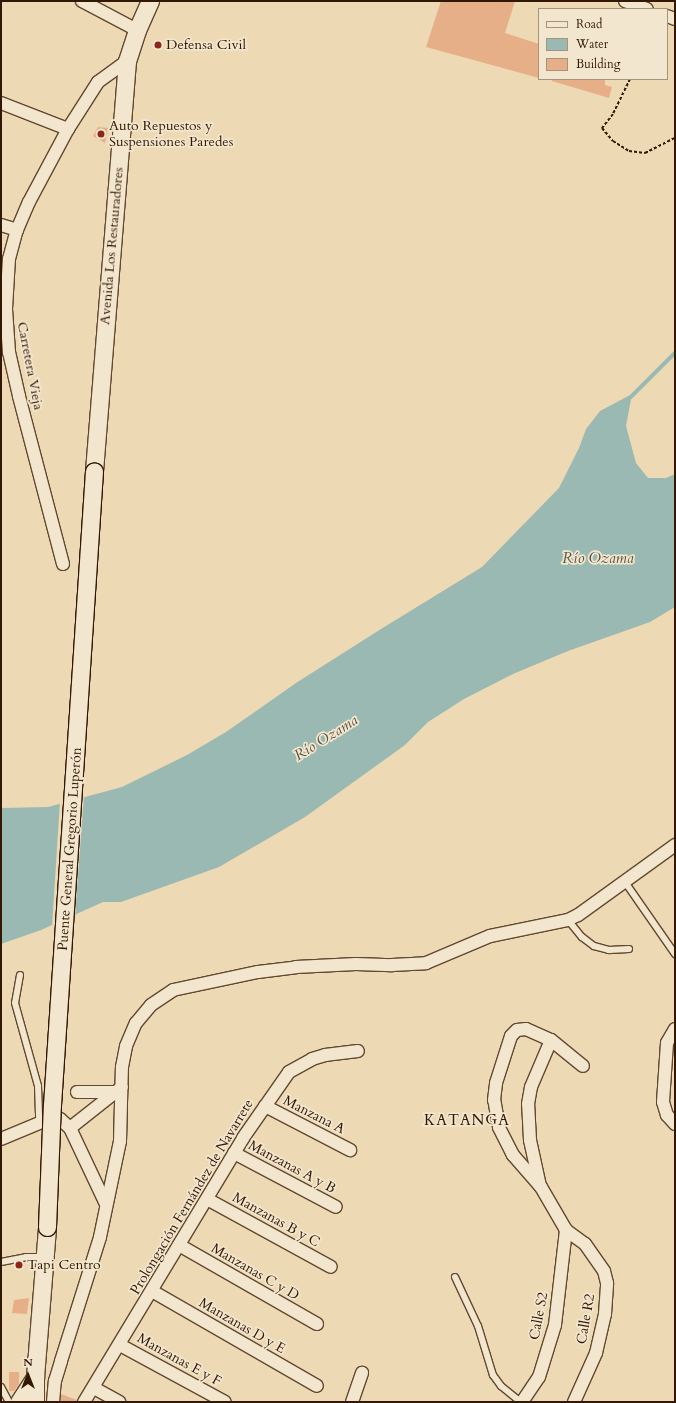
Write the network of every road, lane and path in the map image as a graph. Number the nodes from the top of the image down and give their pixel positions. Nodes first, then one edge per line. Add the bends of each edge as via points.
1 (82, 1) edge
2 (150, 1) edge
3 (625, 1) edge
4 (644, 8) edge
5 (137, 30) junction
6 (127, 61) junction
7 (630, 80) edge
8 (1, 102) edge
9 (68, 129) junction
10 (675, 138) edge
11 (1, 225) edge
12 (17, 230) junction
13 (5, 260) edge
14 (6, 361) edge
15 (94, 470) joint
16 (63, 564) dead end
17 (675, 845) edge
18 (625, 882) junction
19 (568, 920) junction
20 (629, 949) dead end
21 (675, 954) edge
22 (20, 975) dead end
23 (675, 1029) edge
24 (551, 1040) junction
25 (358, 1051) dead end
26 (583, 1066) dead end
27 (118, 1089) junction
28 (77, 1092) dead end
29 (265, 1106) junction
30 (39, 1123) junction
31 (675, 1124) edge
32 (70, 1128) junction
33 (1, 1139) edge
34 (350, 1150) dead end
35 (234, 1153) junction
36 (541, 1187) junction
37 (207, 1199) junction
38 (106, 1204) junction
39 (336, 1207) dead end
40 (566, 1230) junction
41 (179, 1245) junction
42 (45, 1257) junction
43 (1, 1262) edge
44 (331, 1267) dead end
45 (455, 1277) dead end
46 (152, 1291) junction
47 (317, 1324) dead end
48 (120, 1345) junction
49 (362, 1373) dead end
50 (34, 1377) junction
51 (318, 1386) dead end
52 (1, 1387) edge
53 (94, 1388) junction
54 (9, 1402) edge
55 (19, 1402) edge
56 (35, 1402) edge
57 (53, 1402) edge
58 (84, 1402) edge
59 (119, 1402) edge
60 (225, 1402) edge
61 (352, 1402) edge
62 (521, 1402) edge
63 (574, 1402) edge

1 - 5 street
2 - 5 street, Avenida Los Restauradores
3 - 4 street
5 - 6 street, Avenida Los Restauradores
6 - 9 street, Carretera Vieja via 98,82
6 - 15 street, Avenida Los Restauradores
7 - 10 path via 613,114 602,128 613,141 629,151 645,153
8 - 9 street
9 - 12 street, Carretera Vieja
11 - 12 street
12 - 13 street, Carretera Vieja
13 - 14 street, Carretera Vieja
14 - 16 street, Carretera Vieja
15 - 42 street, Puente General Gregorio Luperón, bridge via 52,1105
17 - 18 street
18 - 19 street
18 - 21 lane
19 - 20 lane via 582,937 594,946 610,950
19 - 27 street via 490,936 426,963 296,967 251,973 173,990 151,1005 136,1023 126,1046
22 - 30 lane via 15,1003 38,1086
23 - 31 street via 667,1043 663,1102 667,1114
24 - 26 street
24 - 36 street via 531,1087 528,1104 530,1140
24 - 36 street via 526,1029 517,1030 511,1036 496,1083 496,1112 504,1141 523,1169
25 - 29 street, Prolongación Fernández de Navarrete via 326,1055 301,1064 288,1072
27 - 28 street
27 - 32 street
27 - 38 street via 120,1141
29 - 34 street, Manzana A
29 - 35 street, Prolongación Fernández de Navarrete
30 - 32 street via 60,1120
30 - 33 street
32 - 38 street
35 - 37 street, Prolongación Fernández de Navarrete
35 - 39 street, Manzanas A y B
36 - 40 street
37 - 41 street, Prolongación Fernández de Navarrete
37 - 44 street, Manzanas B y C
38 - 57 street via 100,1237 55,1381
40 - 62 street, Calle S2 via 555,1325 539,1377
40 - 63 street, Calle R2 via 585,1244 596,1257 607,1283 605,1314 596,1353
41 - 46 street, Prolongación Fernández de Navarrete
41 - 47 street, Manzanas C y D
42 - 43 lane via 26,1257
42 - 50 street, Puente General Gregorio Luperón
45 - 62 lane via 478,1326 492,1375 500,1386
46 - 48 street, Prolongación Fernández de Navarrete
46 - 51 street, Manzanas D y E
48 - 53 street, Prolongación Fernández de Navarrete
48 - 60 street, Manzanas E y F
49 - 61 street
50 - 55 street
50 - 56 street, Puente General Gregorio Luperón
52 - 54 lane
53 - 58 street, Prolongación Fernández de Navarrete
53 - 59 street

